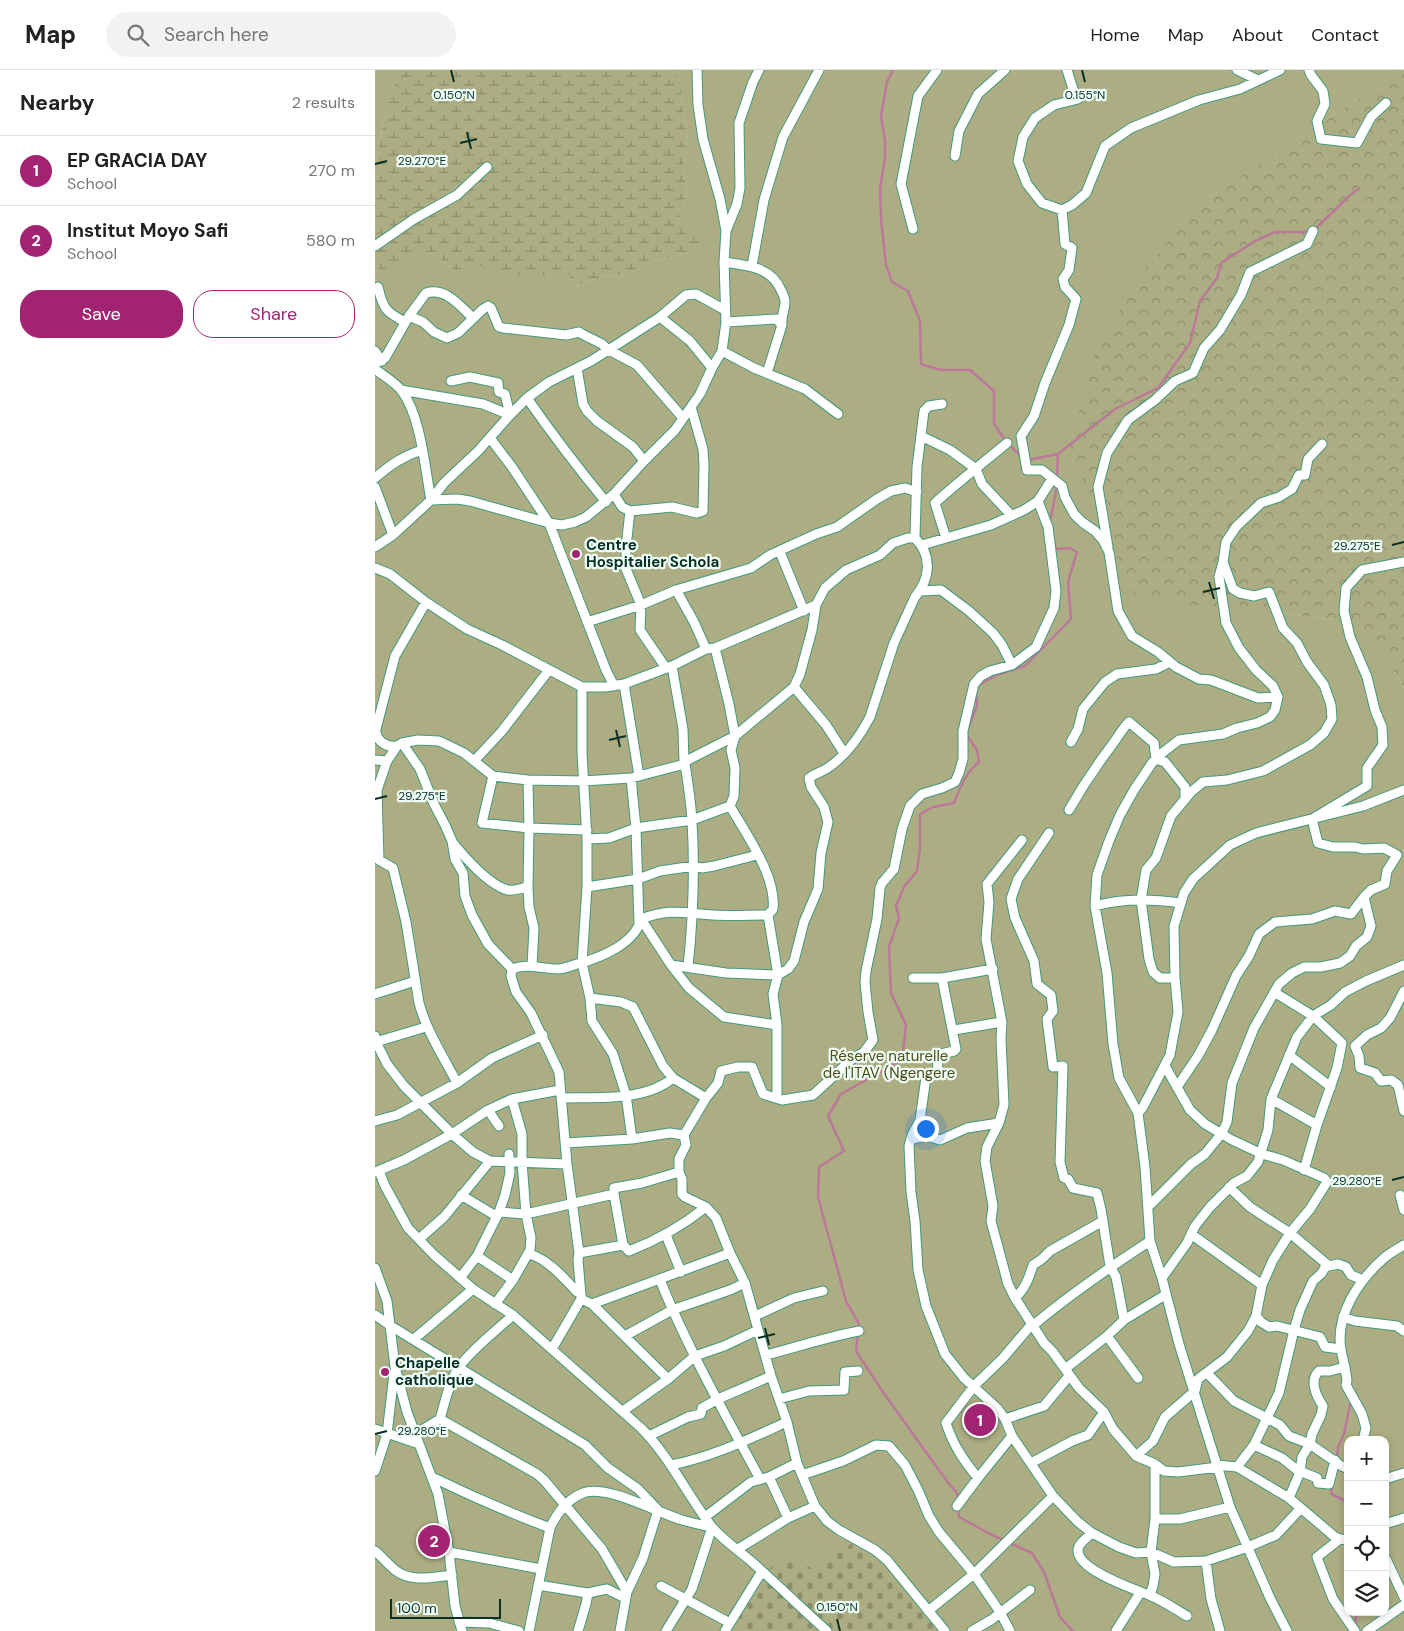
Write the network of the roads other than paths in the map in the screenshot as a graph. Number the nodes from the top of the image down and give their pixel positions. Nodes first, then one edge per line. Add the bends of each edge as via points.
1 (759, 70) edge
2 (819, 70) edge
3 (937, 70) edge
4 (1005, 70) edge
5 (1067, 70) edge
6 (1237, 70) edge
7 (1280, 70) edge
8 (1309, 70) edge
9 (698, 72) edge
10 (1258, 80) junction
11 (1386, 103) dead end
12 (955, 156) dead end
13 (487, 167) dead end
14 (1062, 210) junction
15 (913, 229) dead end
16 (726, 231) junction
17 (1313, 232) dead end
18 (375, 246) edge
19 (724, 262) junction
20 (751, 266) junction
21 (379, 287) dead end
22 (725, 310) junction
23 (473, 318) junction
24 (660, 318) junction
25 (407, 319) junction
26 (726, 322) junction
27 (782, 325) junction
28 (607, 349) junction
29 (375, 350) edge
30 (722, 351) junction
31 (379, 363) edge
32 (577, 368) junction
33 (712, 368) junction
34 (375, 369) edge
35 (767, 372) junction
36 (451, 381) dead end
37 (401, 390) junction
38 (527, 398) junction
39 (943, 404) dead end
40 (691, 407) junction
41 (839, 414) dead end
42 (510, 415) junction
43 (683, 418) junction
44 (921, 436) junction
45 (490, 438) junction
46 (1007, 443) dead end
47 (1322, 444) dead end
48 (422, 450) junction
49 (644, 461) junction
50 (975, 470) junction
51 (375, 478) edge
52 (1052, 479) junction
53 (375, 487) edge
54 (917, 492) junction
55 (614, 494) junction
56 (431, 500) junction
57 (1038, 501) junction
58 (606, 502) junction
59 (630, 511) junction
60 (1011, 515) junction
61 (549, 524) junction
62 (393, 535) junction
63 (946, 538) junction
64 (919, 542) junction
65 (375, 547) edge
66 (780, 552) junction
67 (1109, 552) junction
68 (1223, 562) junction
69 (1404, 562) edge
70 (375, 568) edge
71 (676, 590) junction
72 (920, 591) junction
73 (426, 602) junction
74 (641, 605) junction
75 (816, 605) junction
76 (804, 611) junction
77 (587, 622) junction
78 (711, 649) junction
79 (1171, 662) junction
80 (1012, 664) junction
81 (669, 667) junction
82 (549, 670) junction
83 (624, 684) junction
84 (614, 686) junction
85 (582, 687) junction
86 (794, 687) junction
87 (1278, 697) junction
88 (377, 715) edge
89 (735, 736) junction
90 (1071, 742) dead end
91 (399, 744) junction
92 (844, 753) junction
93 (1156, 759) junction
94 (375, 760) edge
95 (475, 760) junction
96 (387, 761) junction
97 (685, 763) junction
98 (493, 776) junction
99 (635, 777) junction
100 (528, 780) junction
101 (583, 781) junction
102 (1404, 790) edge
103 (1185, 798) junction
104 (730, 806) junction
105 (1069, 810) dead end
106 (1312, 819) junction
107 (692, 820) junction
108 (529, 828) junction
109 (636, 828) junction
110 (1049, 833) dead end
111 (587, 835) junction
112 (1022, 840) dead end
113 (452, 841) junction
114 (757, 855) junction
115 (377, 860) edge
116 (694, 866) junction
117 (638, 879) junction
118 (527, 887) junction
119 (587, 887) junction
120 (1364, 897) junction
121 (1141, 900) junction
122 (1180, 903) junction
123 (1095, 906) junction
124 (693, 912) junction
125 (768, 915) junction
126 (640, 923) junction
127 (582, 963) junction
128 (671, 965) junction
129 (1404, 965) edge
130 (532, 966) junction
131 (688, 967) junction
132 (512, 969) junction
133 (993, 970) junction
134 (778, 976) junction
135 (913, 978) dead end
136 (942, 978) junction
137 (1175, 978) junction
138 (415, 981) junction
139 (1274, 992) junction
140 (1404, 992) edge
141 (375, 994) edge
142 (590, 998) junction
143 (1313, 1016) junction
144 (1002, 1022) junction
145 (777, 1025) junction
146 (426, 1027) junction
147 (954, 1030) junction
148 (543, 1034) junction
149 (376, 1039) edge
150 (1289, 1055) junction
151 (1165, 1066) junction
152 (673, 1078) junction
153 (457, 1083) junction
154 (1177, 1087) junction
155 (1331, 1087) junction
156 (560, 1094) junction
157 (626, 1095) junction
158 (777, 1097) junction
159 (706, 1098) junction
160 (512, 1099) junction
161 (1271, 1099) junction
162 (419, 1102) junction
163 (488, 1110) junction
164 (1404, 1111) edge
165 (1138, 1113) junction
166 (375, 1121) edge
167 (999, 1123) junction
168 (1317, 1125) junction
169 (499, 1126) dead end
170 (1221, 1133) junction
171 (452, 1134) junction
172 (684, 1135) junction
173 (632, 1138) junction
174 (911, 1140) junction
175 (566, 1143) junction
176 (1262, 1154) junction
177 (509, 1158) junction
178 (490, 1161) junction
179 (522, 1162) junction
180 (567, 1164) junction
181 (1304, 1170) junction
182 (377, 1172) edge
183 (679, 1172) junction
184 (1229, 1187) junction
185 (614, 1194) junction
186 (461, 1195) junction
187 (1400, 1195) dead end
188 (1147, 1198) junction
189 (572, 1205) junction
190 (706, 1207) junction
191 (1404, 1210) edge
192 (497, 1214) junction
193 (526, 1214) junction
194 (1103, 1221) junction
195 (1290, 1233) junction
196 (1191, 1234) junction
197 (666, 1235) junction
198 (419, 1239) junction
199 (1150, 1241) junction
200 (623, 1245) junction
201 (1404, 1245) edge
202 (579, 1253) junction
203 (730, 1253) junction
204 (529, 1254) junction
205 (1404, 1254) edge
206 (477, 1256) junction
207 (1110, 1266) junction
208 (1329, 1266) junction
209 (375, 1268) edge
210 (681, 1272) junction
211 (460, 1278) junction
212 (1162, 1278) junction
213 (513, 1280) junction
214 (660, 1280) junction
215 (1363, 1280) junction
216 (745, 1283) junction
217 (1262, 1285) junction
218 (473, 1289) junction
219 (823, 1290) dead end
220 (1165, 1295) junction
221 (581, 1296) junction
222 (1015, 1298) junction
223 (495, 1304) junction
224 (592, 1304) junction
225 (672, 1310) junction
226 (375, 1315) edge
227 (513, 1315) junction
228 (755, 1316) junction
229 (1256, 1316) junction
230 (1343, 1317) junction
231 (1124, 1320) junction
232 (1031, 1325) junction
233 (391, 1326) junction
234 (758, 1330) junction
235 (1294, 1330) junction
236 (1404, 1330) edge
237 (859, 1331) dead end
238 (625, 1336) junction
239 (1107, 1336) junction
240 (414, 1339) junction
241 (552, 1349) junction
242 (1341, 1349) junction
243 (766, 1355) junction
244 (695, 1356) junction
245 (395, 1367) junction
246 (1345, 1367) junction
247 (459, 1368) junction
248 (858, 1372) dead end
249 (1067, 1373) junction
250 (1207, 1373) junction
251 (771, 1376) junction
252 (1138, 1378) dead end
253 (668, 1379) junction
254 (974, 1386) junction
255 (1195, 1391) junction
256 (718, 1399) junction
257 (779, 1399) junction
258 (623, 1411) junction
259 (1104, 1412) junction
260 (440, 1419) junction
261 (1005, 1419) junction
262 (1266, 1419) junction
263 (787, 1422) junction
264 (375, 1429) edge
265 (387, 1434) junction
266 (415, 1434) junction
267 (649, 1436) junction
268 (1012, 1436) junction
269 (1364, 1436) edge
270 (741, 1443) junction
271 (419, 1444) junction
272 (1310, 1444) junction
273 (1254, 1445) junction
274 (1136, 1456) junction
275 (1337, 1461) junction
276 (797, 1463) junction
277 (1031, 1464) junction
278 (1155, 1464) junction
279 (671, 1465) junction
280 (1217, 1466) junction
281 (1237, 1467) junction
282 (1344, 1467) edge
283 (375, 1471) edge
284 (1300, 1472) junction
285 (1404, 1473) edge
286 (802, 1475) junction
287 (432, 1477) junction
288 (765, 1478) junction
289 (978, 1478) junction
290 (1389, 1478) edge
291 (1053, 1496) junction
292 (1289, 1498) junction
293 (565, 1504) junction
294 (815, 1506) junction
295 (957, 1506) dead end
296 (1231, 1507) junction
297 (1301, 1509) junction
298 (658, 1510) junction
299 (705, 1518) junction
300 (788, 1518) junction
301 (1404, 1518) edge
302 (1155, 1519) junction
303 (1389, 1523) edge
304 (712, 1527) junction
305 (550, 1528) junction
306 (1092, 1533) junction
307 (1344, 1539) edge
308 (1344, 1541) edge
309 (1248, 1547) junction
310 (738, 1549) junction
311 (375, 1551) edge
312 (449, 1552) junction
313 (1151, 1552) junction
314 (1206, 1560) junction
315 (1389, 1566) edge
316 (541, 1569) junction
317 (762, 1571) junction
318 (452, 1574) junction
319 (974, 1574) junction
320 (538, 1585) junction
321 (661, 1586) dead end
322 (1030, 1590) dead end
323 (1140, 1593) junction
324 (587, 1594) junction
325 (626, 1595) junction
326 (1150, 1595) junction
327 (1404, 1598) edge
328 (686, 1599) junction
329 (1404, 1605) edge
330 (929, 1611) junction
331 (1000, 1612) junction
332 (1187, 1616) dead end
333 (459, 1622) junction
334 (727, 1627) edge
335 (1354, 1629) edge
336 (462, 1631) edge
337 (519, 1631) edge
338 (529, 1631) edge
339 (578, 1631) edge
340 (621, 1631) edge
341 (667, 1631) edge
342 (827, 1631) edge
343 (945, 1631) edge
344 (972, 1631) edge
345 (1010, 1631) edge
346 (1116, 1631) edge
347 (1219, 1631) edge
348 (1287, 1631) edge
349 (1367, 1631) edge

1 - 16 street via 739,123 740,188
2 - 20 street via 783,137 764,200
3 - 15 street via 918,96 901,184
4 - 12 street via 978,94 959,131
5 - 14 street via 1078,99 1054,105 1035,118 1023,137 1018,161 1027,184 1043,203
6 - 10 street
7 - 10 street
8 - 11 street via 1323,90 1325,104 1317,120 1321,139 1357,143 1371,117
9 - 16 street via 703,138
10 - 14 street via 1131,128 1105,146 1086,193
13 - 18 street via 457,195
14 - 52 street via 1065,244 1072,248 1069,270 1063,280 1065,288 1076,299 1034,416 1021,436 1027,470 1042,470
16 - 19 street
17 - 67 street via 1307,244 1250,272 1241,295 1205,348 1193,373 1175,381 1128,420 1107,453 1098,487
19 - 20 street
19 - 22 street
20 - 27 street via 773,276 779,286 785,302
21 - 25 street via 386,311
22 - 24 street via 691,293
22 - 26 street
23 - 25 street via 458,333 447,338 423,322
23 - 25 street via 445,294 429,292
23 - 28 street via 488,306 499,327 566,335 579,332
24 - 28 street
24 - 33 street via 690,340
25 - 31 street
26 - 27 street via 776,319
26 - 30 street
27 - 35 street
28 - 32 street
28 - 43 street via 637,364
29 - 31 street
30 - 33 street
30 - 35 street
32 - 38 street
32 - 49 street via 587,411 633,447
33 - 40 street
34 - 37 street
35 - 41 street via 805,389
36 - 42 street via 470,378 498,383 499,392 505,394
37 - 42 street via 483,404
37 - 48 street via 418,426
38 - 42 street
38 - 58 street
39 - 44 street via 929,406 924,411
40 - 43 street
40 - 59 street via 703,450 703,511 697,513 672,507
42 - 45 street
43 - 49 street
44 - 50 street via 951,450
44 - 54 street
45 - 56 street
45 - 61 street
46 - 50 street
47 - 68 street via 1308,459 1305,475 1299,475 1292,490 1261,503 1236,527 1226,542
48 - 51 street via 391,463
48 - 56 street
49 - 55 street
50 - 60 street
50 - 63 street via 935,503
52 - 57 street
52 - 67 street via 1062,486 1081,522 1095,531
53 - 62 street
54 - 64 street
54 - 66 street via 905,488 891,491 837,527
55 - 58 street
55 - 59 street
56 - 61 street via 470,501
56 - 62 street
57 - 60 street
57 - 80 street via 1048,527 1057,591 1042,638 1036,647
58 - 61 street via 575,522
59 - 74 street via 626,569
60 - 63 street
61 - 77 street
62 - 65 street
63 - 64 street
64 - 72 street via 928,564
64 - 75 street via 907,538 893,543 880,555 846,570 825,588
66 - 71 street via 769,555 751,568
66 - 76 street
67 - 79 street via 1118,611 1132,636
68 - 87 street via 1219,577 1226,623 1239,648 1273,686
68 - 103 street via 1233,589 1254,596 1269,592 1283,628 1297,643 1324,685 1332,719 1324,733 1310,745 1263,771 1203,782
69 - 106 street via 1362,570 1347,588 1345,611 1350,638 1367,678 1382,727 1383,745 1367,768 1367,786
70 - 73 street via 390,574
71 - 74 street
71 - 78 street
72 - 80 street via 941,590 969,611 993,633
72 - 92 street via 894,643 870,717
73 - 82 street via 467,629
73 - 88 street via 395,656
74 - 77 street
74 - 81 street via 640,630
75 - 76 street
75 - 86 street via 812,630
76 - 78 street
77 - 84 street
78 - 81 street
78 - 89 street via 729,704
79 - 87 street via 1199,679 1211,680 1258,698
79 - 90 street via 1156,668 1117,674 1105,682 1083,709
80 - 158 street via 990,670 974,684 963,731 963,759 955,782 922,794 910,806 894,869 880,888 866,971 871,1045 813,1095 782,1100
81 - 83 street
81 - 97 street via 683,729
82 - 85 street
82 - 95 street
83 - 84 street
83 - 99 street
84 - 85 street
85 - 101 street
86 - 89 street
86 - 92 street
87 - 93 street via 1270,717 1223,734 1179,740
88 - 91 street via 375,734 379,740 389,746
89 - 97 street
89 - 104 street via 731,750 735,768
91 - 95 street via 418,740 439,742
91 - 96 street
91 - 113 street via 420,769
92 - 134 street via 826,769 809,778 828,822 820,877 794,961
93 - 103 street via 1165,762 1185,787
93 - 105 street via 1154,743 1129,722 1094,768
93 - 123 street via 1120,814 1097,875
94 - 96 street
95 - 98 street
96 - 115 street via 377,790
97 - 99 street
97 - 107 street
98 - 100 street
98 - 108 street via 482,823
99 - 101 street
99 - 109 street
100 - 101 street
100 - 108 street
101 - 111 street
102 - 106 street via 1363,806
103 - 121 street via 1171,816 1156,858 1146,870
104 - 107 street
104 - 114 street
106 - 120 street via 1318,842 1333,847 1383,848 1397,856 1387,871 1385,884
106 - 122 street via 1256,833 1230,845 1193,879
107 - 109 street
107 - 116 street
108 - 111 street
108 - 118 street
109 - 111 street via 609,838
109 - 117 street
110 - 194 street via 1018,879 1011,899 1015,918 1034,961 1037,984 1051,995 1053,1011 1047,1019 1053,1067 1063,1066 1060,1162 1065,1178 1073,1188 1097,1193
111 - 119 street
112 - 133 street via 987,884 986,939
113 - 118 street via 462,856 498,886 509,890
113 - 132 street via 472,915 488,944
114 - 116 street via 714,866
114 - 125 street via 766,869 772,890 773,909
115 - 138 street via 393,868
116 - 117 street via 660,871
116 - 124 street
117 - 119 street
117 - 126 street
118 - 130 street via 534,928
119 - 127 street
120 - 139 street via 1371,926 1367,937 1350,956 1340,963 1304,967 1292,973
120 - 154 street via 1351,914 1335,911 1312,919 1275,922 1259,934 1208,1039
121 - 122 street
121 - 123 street via 1112,901
121 - 137 street via 1153,972 1160,978
122 - 137 street via 1175,926
123 - 165 street via 1107,973 1119,1078
124 - 125 street
124 - 126 street via 658,913
124 - 131 street
125 - 134 street
126 - 127 street via 622,944 602,957
126 - 128 street
127 - 130 street via 559,969
127 - 142 street
128 - 131 street
128 - 145 street via 689,988 724,1017
129 - 143 street via 1345,992
130 - 132 street
131 - 134 street
132 - 148 street via 516,992
133 - 136 street
133 - 144 street
134 - 145 street via 773,994
135 - 136 street
136 - 147 street
137 - 151 street via 1178,1012
138 - 141 street
138 - 146 street
139 - 143 street
139 - 170 street via 1254,1028 1232,1083 1227,1122
140 - 164 street via 1381,1028 1355,1046 1360,1068 1375,1073 1381,1081 1391,1080 1398,1085
142 - 152 street via 633,1007 652,1047
142 - 157 street via 592,1021 613,1054
143 - 150 street via 1297,1037
143 - 155 street via 1342,1043
144 - 147 street
144 - 167 street via 1004,1105
145 - 158 street
146 - 149 street
146 - 153 street
147 - 174 street via 956,1049 937,1055 938,1071 926,1077 920,1120
148 - 153 street via 492,1058
148 - 156 street via 559,1072
149 - 162 street via 387,1064
150 - 155 street
150 - 161 street
151 - 154 street
151 - 165 street
152 - 157 street via 654,1089
152 - 159 street
153 - 162 street
154 - 170 street via 1190,1110
155 - 168 street
156 - 157 street
156 - 160 street
156 - 175 street
157 - 173 street
158 - 159 street via 763,1094 752,1067 737,1067 721,1072
159 - 172 street
160 - 163 street
160 - 179 street via 522,1134
161 - 168 street
161 - 176 street
162 - 166 street via 397,1115
162 - 171 street
163 - 169 street
163 - 171 street
165 - 188 street
167 - 174 street via 967,1128 940,1140 927,1136
167 - 222 street via 987,1147 985,1161 993,1206 991,1221 1008,1284
168 - 181 street
170 - 176 street
170 - 188 street via 1205,1154 1150,1205
171 - 178 street via 473,1152
171 - 182 street
172 - 173 street via 670,1133
172 - 183 street
173 - 175 street
174 - 254 street via 911,1192 918,1270 926,1306 945,1354
175 - 180 street
176 - 181 street
176 - 184 street via 1247,1176
177 - 178 street
177 - 179 street
177 - 192 street via 510,1173
178 - 186 street
179 - 180 street
179 - 193 street
180 - 189 street
181 - 195 street via 1327,1182 1310,1210
182 - 198 street via 408,1228
183 - 185 street via 614,1188
183 - 190 street via 682,1194
184 - 195 street via 1251,1207
184 - 196 street
185 - 189 street
185 - 200 street
186 - 192 street
186 - 198 street via 444,1217
187 - 191 street
188 - 199 street
189 - 193 street
189 - 202 street
190 - 197 street
190 - 203 street via 718,1223
192 - 193 street
192 - 206 street
193 - 204 street via 531,1238
194 - 207 street
194 - 222 street via 1050,1250 1033,1265 1027,1283
195 - 208 street
195 - 217 street
196 - 212 street
196 - 217 street
197 - 200 street via 629,1251
197 - 210 street
198 - 211 street
199 - 207 street
199 - 212 street
200 - 202 street
201 - 205 street
201 - 215 street via 1385,1257
202 - 221 street
203 - 210 street
203 - 216 street
204 - 213 street
204 - 221 street via 553,1268
206 - 211 street
206 - 213 street
207 - 231 street via 1116,1277
207 - 232 street
208 - 215 street via 1338,1264 1346,1267 1351,1275
208 - 235 street via 1313,1281
209 - 233 street via 387,1301
210 - 214 street
211 - 218 street
212 - 220 street
213 - 223 street
214 - 224 street
214 - 225 street
215 - 230 street
216 - 225 street
216 - 228 street
217 - 229 street
218 - 223 street
218 - 240 street
219 - 228 street via 794,1298
220 - 231 street
220 - 255 street
221 - 224 street
221 - 241 street
222 - 232 street
223 - 227 street
224 - 238 street
225 - 238 street
225 - 244 street
226 - 233 street
227 - 241 street
227 - 247 street
228 - 234 street
229 - 235 street via 1269,1327
229 - 250 street via 1235,1349
230 - 236 street
230 - 242 street
231 - 239 street
232 - 249 street
232 - 254 street
233 - 240 street
233 - 245 street
234 - 243 street
234 - 244 street
235 - 242 street via 1320,1337 1325,1347
235 - 262 street via 1279,1393
237 - 243 street
238 - 253 street
239 - 249 street
239 - 252 street
240 - 247 street
241 - 258 street
242 - 246 street
243 - 251 street
244 - 253 street
244 - 256 street
245 - 265 street
245 - 266 street
246 - 269 street via 1346,1385 1363,1414
246 - 272 street via 1316,1374 1313,1381 1323,1406
247 - 260 street
247 - 298 street via 585,1445 608,1468 639,1489
248 - 257 street via 845,1372 844,1390 809,1391
249 - 259 street
249 - 261 street via 1044,1406
250 - 255 street via 1198,1379
250 - 262 street via 1234,1401
251 - 256 street
251 - 257 street
253 - 258 street
254 - 261 street
254 - 289 street via 946,1423 959,1453
255 - 274 street via 1165,1418 1153,1441
255 - 280 street
256 - 267 street via 702,1408 701,1414
256 - 270 street
257 - 263 street
258 - 267 street
259 - 274 street
259 - 277 street via 1088,1435
260 - 266 street
260 - 293 street via 537,1474
261 - 268 street
262 - 272 street via 1280,1425 1289,1436
262 - 273 street
263 - 270 street
263 - 276 street
264 - 265 street
265 - 271 street
265 - 283 street
266 - 271 street
267 - 279 street
268 - 277 street
268 - 289 street
270 - 279 street via 693,1461
270 - 288 street
271 - 287 street
272 - 275 street
272 - 284 street via 1302,1457
273 - 281 street
273 - 284 street via 1282,1458
274 - 278 street
275 - 282 street
275 - 284 street via 1329,1484
276 - 286 street
276 - 288 street
277 - 291 street
278 - 280 street via 1164,1471 1179,1472
278 - 302 street
279 - 299 street
280 - 281 street
280 - 296 street
281 - 292 street
284 - 292 street
285 - 290 street
286 - 294 street
286 - 319 street via 876,1445 889,1446 905,1465 934,1524
287 - 305 street via 483,1502
287 - 312 street
288 - 299 street via 751,1482
288 - 300 street
289 - 295 street
291 - 306 street
291 - 319 street
292 - 297 street
293 - 298 street via 585,1493 605,1493
293 - 305 street
293 - 325 street via 603,1549
294 - 300 street
294 - 330 street via 827,1521 887,1560
296 - 302 street via 1180,1519
296 - 309 street
297 - 307 street via 1321,1527
297 - 309 street via 1276,1535
298 - 304 street via 681,1520
298 - 325 street via 643,1558
299 - 304 street
300 - 310 street
301 - 303 street
302 - 313 street
304 - 310 street via 721,1538
304 - 328 street
305 - 316 street
306 - 313 street via 1136,1553
306 - 323 street via 1079,1546 1079,1556 1098,1573
308 - 335 street via 1317,1557 1333,1599
309 - 314 street
309 - 348 street
310 - 317 street
311 - 318 street via 396,1571 408,1577
312 - 316 street
312 - 318 street
313 - 314 street via 1173,1562
313 - 326 street via 1155,1574
314 - 347 street
315 - 327 street
316 - 320 street
317 - 334 street
317 - 342 street
318 - 333 street
319 - 330 street
319 - 331 street
320 - 324 street
320 - 338 street
321 - 328 street
322 - 331 street
323 - 326 street
323 - 346 street
324 - 325 street via 607,1589
324 - 339 street
325 - 340 street
326 - 332 street
328 - 334 street
328 - 341 street
329 - 349 street
330 - 343 street
331 - 344 street
331 - 345 street
333 - 336 street
333 - 337 street via 489,1623

